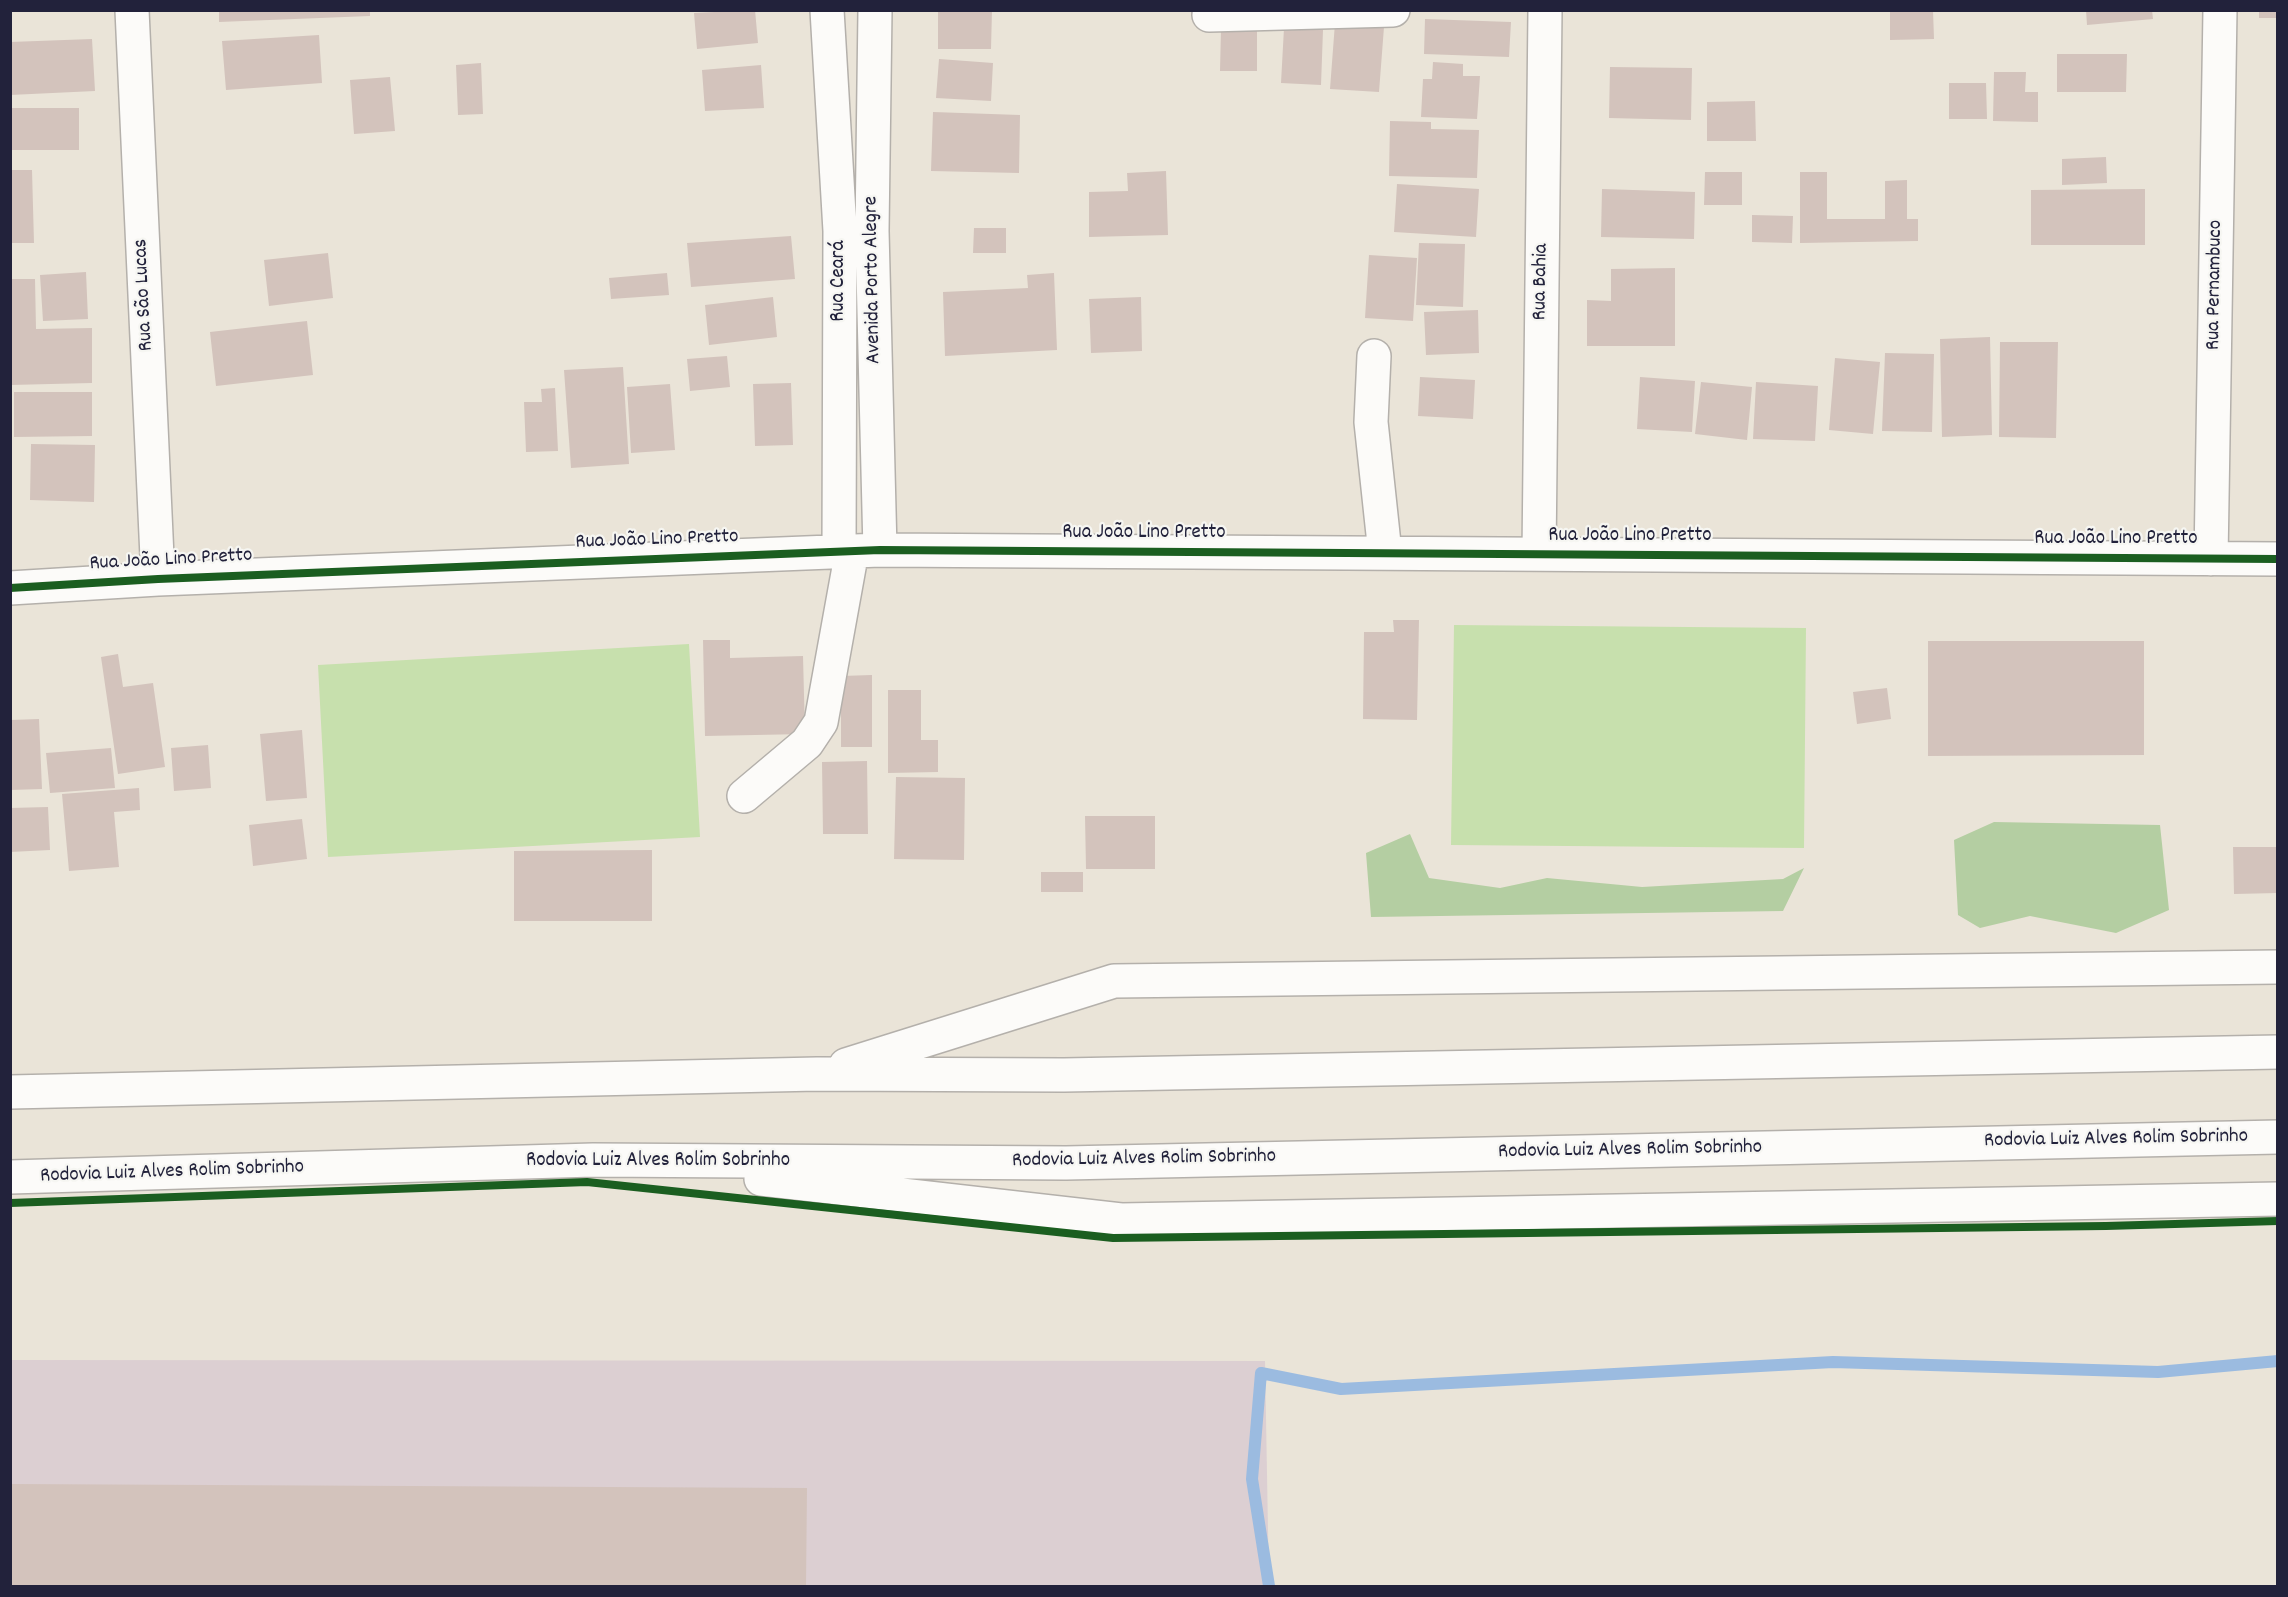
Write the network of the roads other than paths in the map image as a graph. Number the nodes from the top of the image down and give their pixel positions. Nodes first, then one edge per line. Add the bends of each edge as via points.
1 (132, 10) edge
2 (827, 10) edge
3 (875, 10) edge
4 (1393, 10) edge
5 (1545, 10) edge
6 (2220, 10) edge
7 (1209, 15) dead end
8 (840, 231) junction
9 (872, 231) junction
10 (1374, 356) dead end
11 (857, 551) junction
12 (1385, 553) junction
13 (1539, 554) junction
14 (2211, 559) junction
15 (2277, 559) edge
16 (158, 579) junction
17 (10, 588) edge
18 (744, 796) dead end
19 (2277, 967) edge
20 (2277, 1052) edge
21 (817, 1074) junction
22 (10, 1092) edge
23 (2277, 1137) edge
24 (592, 1160) junction
25 (10, 1177) edge
26 (2277, 1199) edge

1 - 16 main road, Rua São Lucas
2 - 8 main road, Rua Ceará
3 - 9 main road, Avenida Porto Alegre
4 - 7 main road
5 - 13 main road, Rua Bahia
6 - 14 main road, Rua Pernambuco
8 - 9 main road
8 - 11 main road, Rua Ceará
9 - 11 main road, Avenida Porto Alegre
10 - 12 main road via 1371,422
11 - 12 main road, Rua João Lino Pretto
11 - 16 main road, Rua João Lino Pretto
11 - 18 main road via 821,722 807,743
12 - 13 main road, Rua João Lino Pretto
13 - 14 main road, Rua João Lino Pretto
14 - 15 main road, Rua João Lino Pretto
16 - 17 main road, Rua João Lino Pretto
19 - 21 main road via 1114,981
20 - 21 main road via 1076,1075
21 - 22 main road
23 - 24 main road, Rodovia Luiz Alves Rolim Sobrinho via 1066,1163
24 - 25 main road, Rodovia Luiz Alves Rolim Sobrinho
24 - 26 main road via 1121,1220

